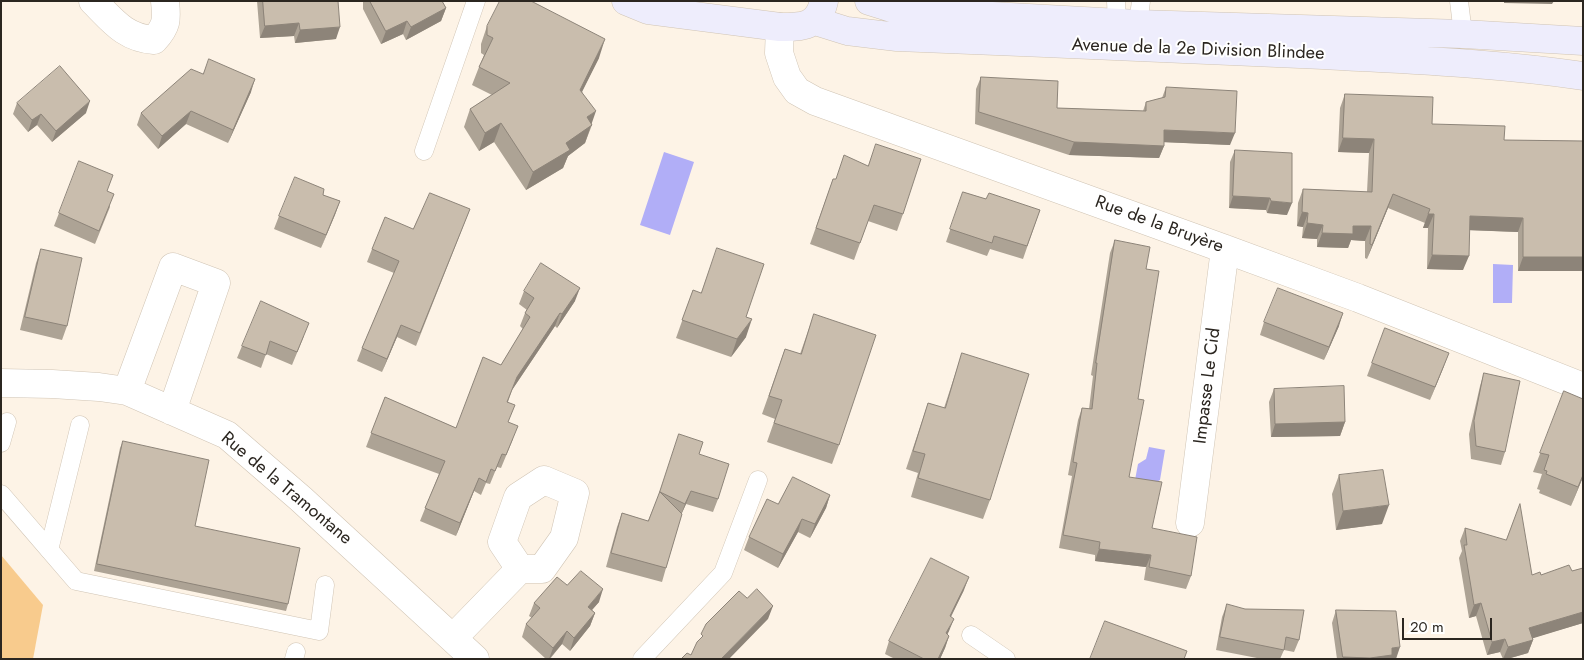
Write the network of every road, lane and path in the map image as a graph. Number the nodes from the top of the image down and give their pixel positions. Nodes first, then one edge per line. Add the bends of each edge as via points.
1 (92, 1) edge
2 (166, 1) edge
3 (476, 1) edge
4 (626, 1) edge
5 (869, 1) edge
6 (1459, 1) edge
7 (1005, 8) edge
8 (819, 11) edge
9 (1128, 13) edge
10 (780, 27) junction
11 (1463, 34) junction
12 (1583, 41) edge
13 (1583, 76) edge
14 (424, 151) dead end
15 (1226, 249) junction
16 (1, 383) edge
17 (1583, 387) edge
18 (127, 391) junction
19 (172, 411) junction
20 (7, 422) dead end
21 (80, 425) dead end
22 (1, 443) edge
23 (758, 480) dead end
24 (1, 494) edge
25 (1190, 523) dead end
26 (50, 550) junction
27 (520, 569) dead end
28 (325, 585) dead end
29 (970, 636) dead end
30 (467, 653) edge
31 (642, 659) edge
32 (1006, 659) edge

1 - 2 street via 126,32 141,39 154,40 163,31 167,20
3 - 14 lane
4 - 10 main road via 648,10
5 - 7 main road, Avenue de la 2e Division Blindee via 901,11
6 - 11 lane
7 - 9 main road, Avenue de la 2e Division Blindee
8 - 10 main road via 800,27
8 - 13 main road, Avenue de la 2e Division Blindee via 847,31 897,37 1472,63
9 - 11 main road, Avenue de la 2e Division Blindee
10 - 15 street, Rue de la Bruyère via 779,53 787,77 797,91 815,101
11 - 12 main road, Avenue de la 2e Division Blindee
15 - 17 street, Rue de la Bruyère
15 - 25 street, Impasse Le Cid
16 - 18 street, Rue de la Tramontane
18 - 19 street, Rue de la Tramontane
18 - 19 street via 173,267 216,283
19 - 30 street, Rue de la Tramontane via 227,435 302,499
20 - 22 lane
21 - 26 lane
23 - 31 lane via 723,573
24 - 26 lane
26 - 28 lane via 76,581 319,631
27 - 30 street
29 - 32 lane

